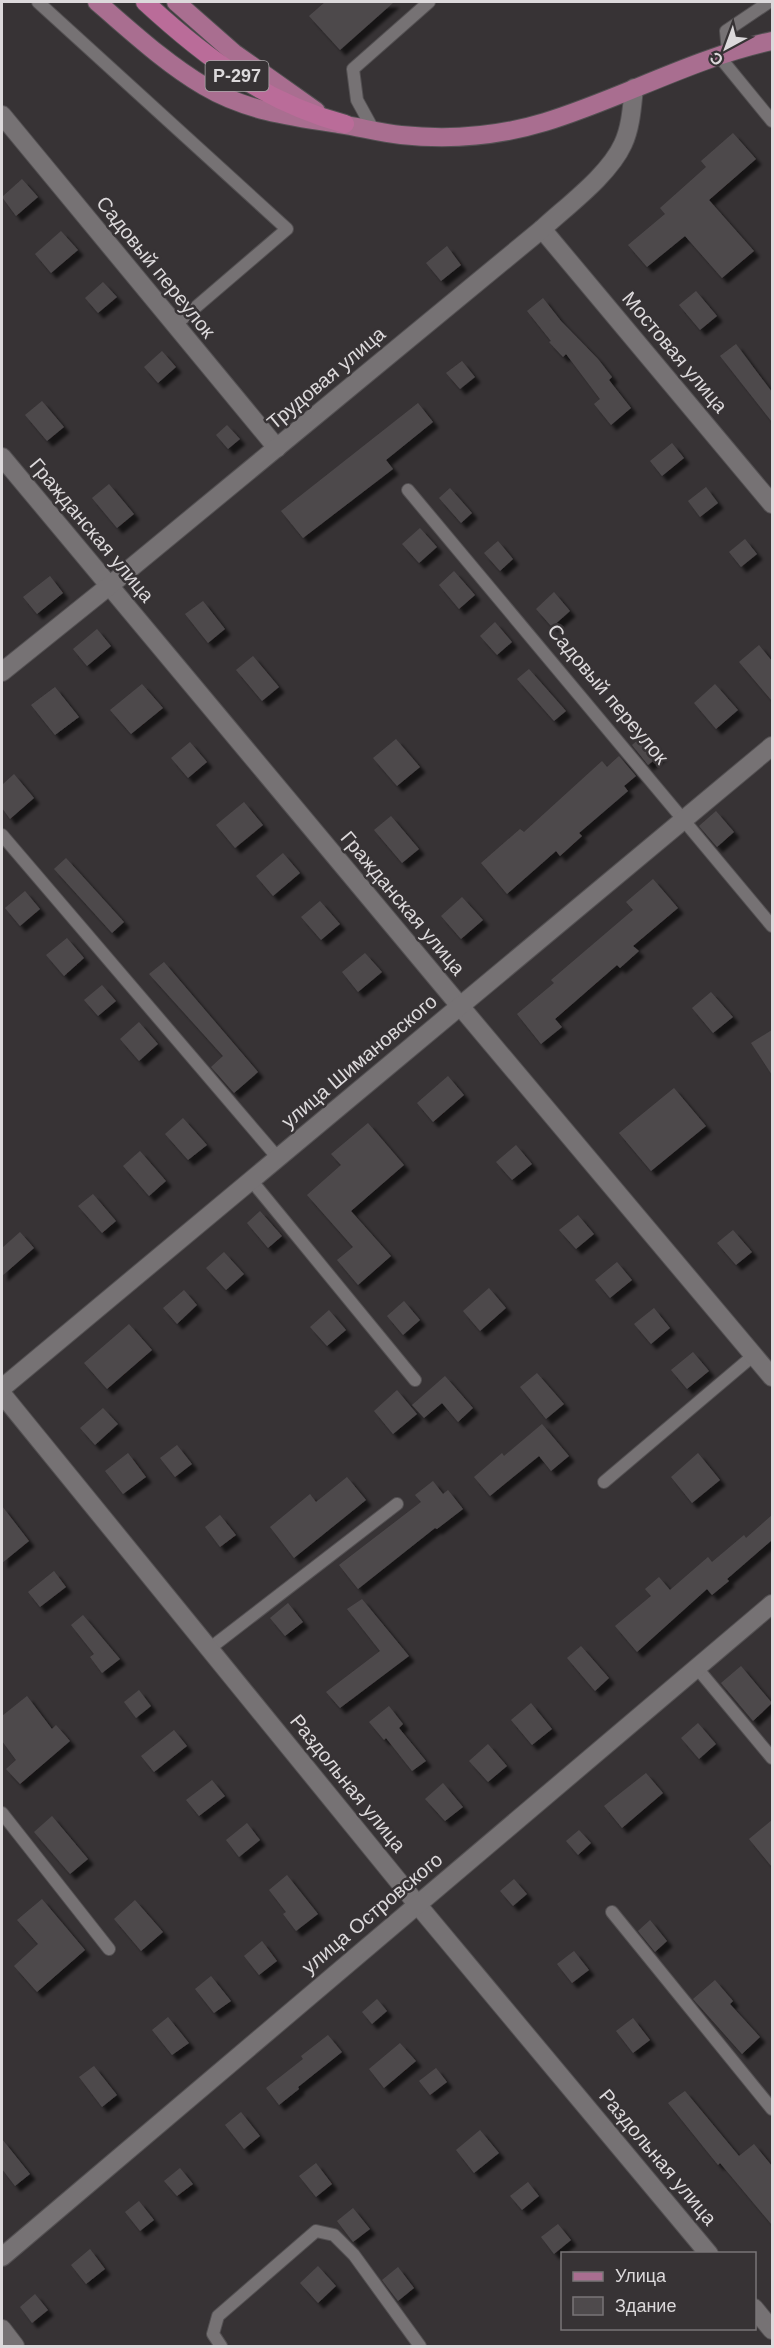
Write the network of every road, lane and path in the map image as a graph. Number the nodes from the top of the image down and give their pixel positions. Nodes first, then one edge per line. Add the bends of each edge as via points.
1 (38, 2) edge
2 (97, 2) edge
3 (145, 2) edge
4 (176, 2) edge
5 (429, 2) edge
6 (769, 2) edge
7 (772, 41) edge
8 (723, 53) junction
9 (634, 88) junction
10 (2, 115) edge
11 (772, 121) edge
12 (345, 124) junction
13 (374, 131) junction
14 (542, 229) junction
15 (175, 325) junction
16 (277, 448) junction
17 (2, 457) edge
18 (408, 490) dead end
19 (772, 504) edge
20 (109, 586) junction
21 (2, 672) edge
22 (772, 746) edge
23 (684, 820) junction
24 (2, 835) edge
25 (772, 926) edge
26 (460, 1006) junction
27 (278, 1158) junction
28 (251, 1180) junction
29 (754, 1355) junction
30 (772, 1377) edge
31 (415, 1380) dead end
32 (2, 1388) edge
33 (2, 1394) edge
34 (604, 1482) dead end
35 (397, 1504) dead end
36 (772, 1604) edge
37 (209, 1649) junction
38 (697, 1668) junction
39 (772, 1758) edge
40 (2, 1813) edge
41 (417, 1904) junction
42 (612, 1912) dead end
43 (109, 1949) dead end
44 (772, 2109) edge
45 (708, 2252) edge
46 (2, 2258) edge
47 (756, 2310) edge
48 (2, 2329) edge
49 (772, 2330) edge
50 (15, 2346) edge
51 (221, 2346) edge
52 (420, 2346) edge

1 - 15 lane via 286,229
2 - 12 main road via 204,87 263,111
3 - 12 highway, Р-297 via 202,52 244,81 315,116
4 - 12 main road via 248,63 316,111
5 - 13 lane via 353,69 357,100
6 - 8 lane via 726,31
7 - 8 main road
8 - 9 main road
8 - 11 lane
9 - 13 main road via 547,121 494,133 434,137
9 - 14 street, Трудовая улица via 629,128 615,157
10 - 15 street, Садовый переулок
12 - 13 main road
14 - 16 street, Трудовая улица
14 - 19 street, Мостовая улица
15 - 16 street, Садовый переулок
16 - 20 street, Трудовая улица
17 - 20 street, Гражданская улица
18 - 23 lane, Садовый переулок
20 - 21 street, Трудовая улица
20 - 26 street, Гражданская улица
22 - 23 street, улица Шимановского
23 - 25 lane, Садовый переулок
23 - 26 street, улица Шимановского
24 - 27 lane
26 - 27 street, улица Шимановского
26 - 29 street, Гражданская улица
27 - 28 street, улица Шимановского
28 - 31 lane
28 - 32 street, улица Шимановского
29 - 30 street, Гражданская улица
29 - 34 lane
33 - 37 street, Раздольная улица
35 - 37 lane
36 - 38 street, улица Островского
37 - 41 street, Раздольная улица
38 - 39 lane
38 - 41 street, улица Островского
40 - 43 lane
41 - 45 street, Раздольная улица
41 - 46 street, улица Островского
42 - 44 lane
47 - 49 street
48 - 50 street
51 - 52 lane via 213,2334 218,2316 316,2231 334,2235 354,2254

